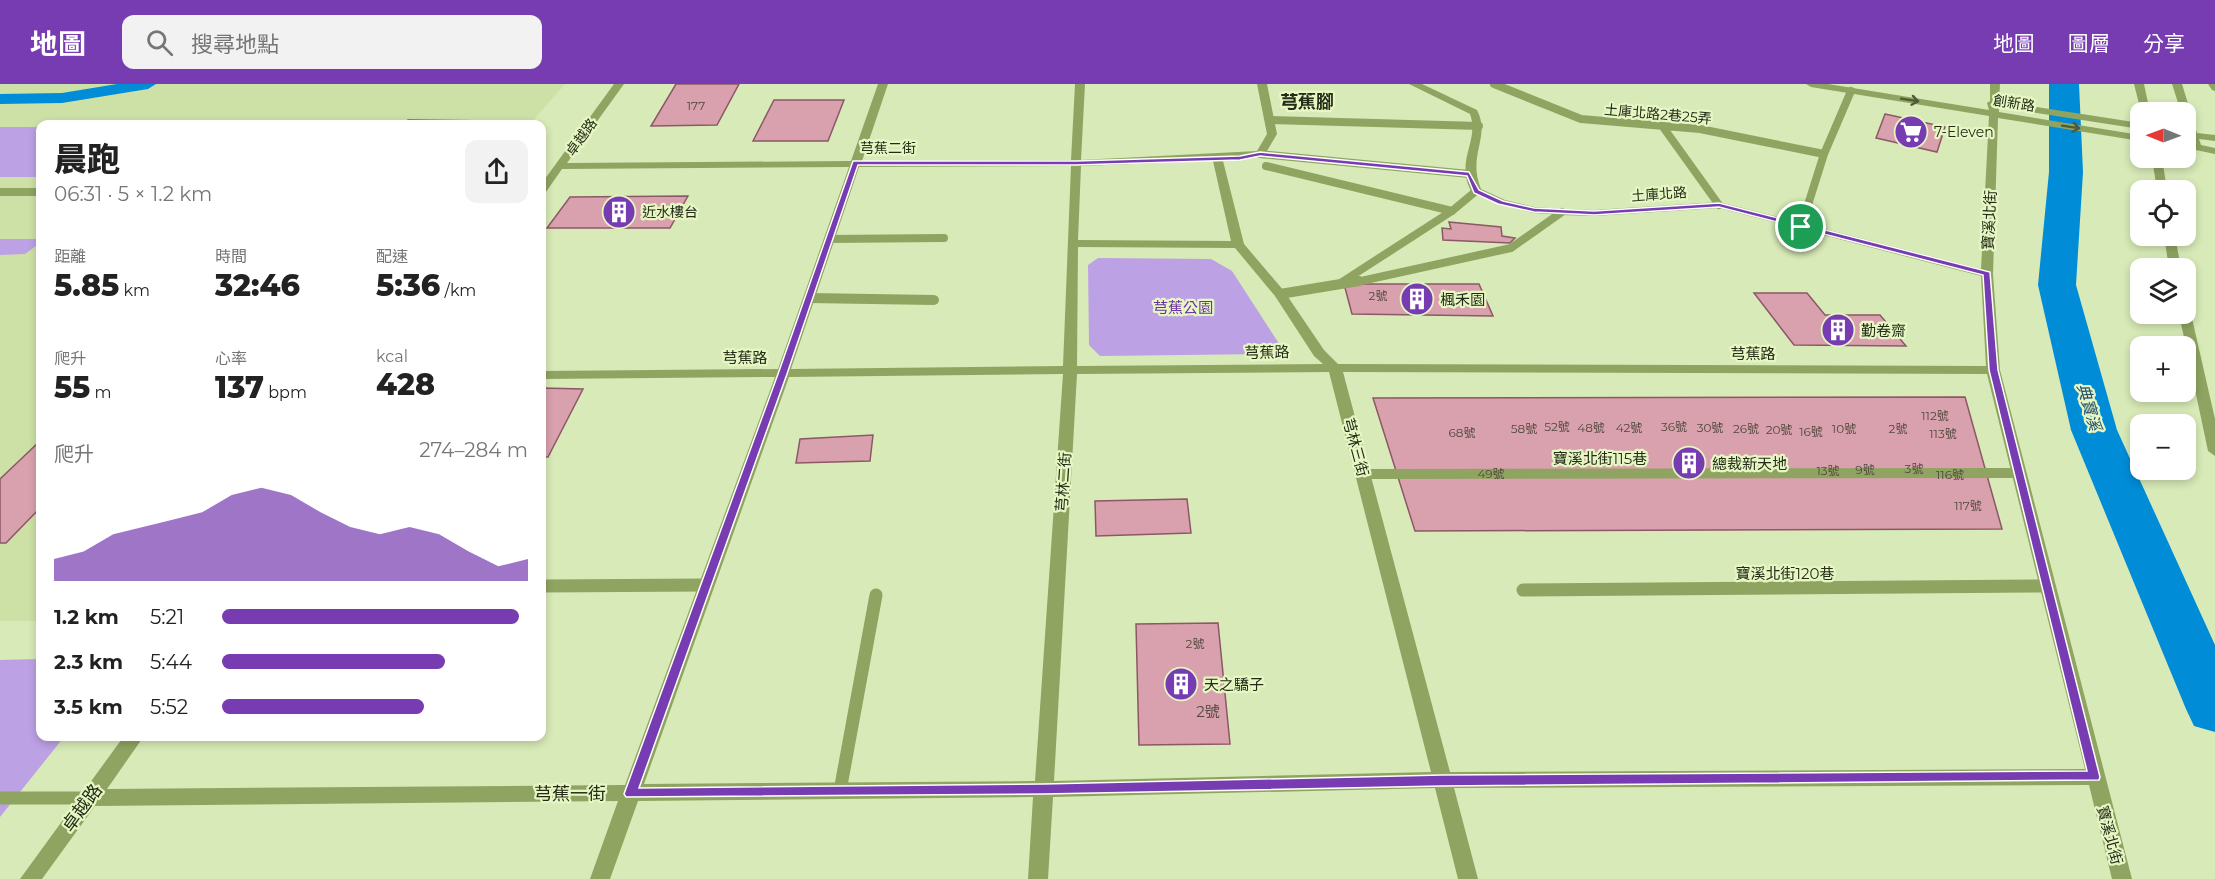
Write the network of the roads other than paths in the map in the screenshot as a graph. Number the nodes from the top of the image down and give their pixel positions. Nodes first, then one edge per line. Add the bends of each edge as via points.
1 (619, 84) edge
2 (883, 84) edge
3 (1080, 84) edge
4 (1262, 84) edge
5 (1414, 84) edge
6 (1494, 84) edge
7 (1811, 84) edge
8 (1866, 84) edge
9 (1995, 84) edge
10 (2139, 84) edge
11 (2177, 84) edge
12 (2213, 84) edge
13 (2215, 88) edge
14 (1851, 91) junction
15 (2144, 102) edge
16 (2181, 102) edge
17 (1995, 109) junction
18 (2013, 112) junction
19 (1271, 120) junction
20 (2130, 125) edge
21 (1479, 126) junction
22 (1663, 127) junction
23 (2196, 135) edge
24 (2130, 136) edge
25 (2215, 138) edge
26 (2197, 148) edge
27 (2215, 151) edge
28 (1824, 154) junction
29 (1217, 158) junction
30 (1263, 160) junction
31 (855, 163) junction
32 (1076, 163) junction
33 (560, 166) junction
34 (1469, 174) junction
35 (546, 185) edge
36 (1476, 191) junction
37 (0, 192) edge
38 (36, 192) edge
39 (1719, 205) junction
40 (1452, 211) junction
41 (1563, 212) junction
42 (1801, 227) junction
43 (944, 238) dead end
44 (829, 239) junction
45 (1072, 243) junction
46 (1238, 244) junction
47 (1987, 274) junction
48 (1336, 286) junction
49 (1280, 294) junction
50 (809, 298) junction
51 (934, 300) dead end
52 (2187, 324) edge
53 (1335, 368) junction
54 (1993, 370) junction
55 (1070, 371) junction
56 (783, 374) junction
57 (546, 375) edge
58 (2215, 451) edge
59 (2019, 473) junction
60 (1362, 474) junction
61 (706, 585) junction
62 (546, 586) edge
63 (2047, 586) junction
64 (1523, 590) dead end
65 (876, 595) dead end
66 (131, 741) edge
67 (2094, 777) junction
68 (1442, 780) junction
69 (1044, 789) junction
70 (840, 791) junction
71 (630, 794) junction
72 (0, 798) edge
73 (90, 798) junction
74 (30, 879) edge
75 (600, 879) edge
76 (1038, 879) edge
77 (1468, 879) edge
78 (2122, 879) edge

1 - 33 street, 卓越路
2 - 31 street
3 - 32 street, 芎林二街
4 - 19 street
5 - 21 street via 1474,112
6 - 22 lane, 土庫北路2巷25弄 via 1581,119
7 - 14 street, 創新路
8 - 17 street, 創新路
9 - 17 street, 寶溪北街
10 - 15 street
11 - 16 street
12 - 13 street
14 -> 17 street, 創新路
14 - 28 lane
17 - 18 street, 創新路
17 - 47 street, 寶溪北街
18 - 20 street, 創新路
18 -> 24 street, 創新路
19 - 21 lane
19 - 30 street via 1272,134
21 - 34 street
22 - 28 lane, 土庫北路2巷25弄 via 1737,134
22 - 39 lane
23 - 25 street
26 - 27 street
28 - 42 lane
29 - 30 street
29 - 32 street, 芎蕉二街
29 - 46 street, 芎林三街
30 - 34 lane
30 - 40 lane
31 - 32 street, 芎蕉二街
31 - 33 street, 芎蕉二街
31 - 44 street
32 - 45 street, 芎林二街
33 - 35 street, 卓越路
34 - 36 street
36 - 40 lane
36 - 41 street, 土庫北路 via 1534,210
37 - 38 lane
39 - 41 street, 土庫北路
39 - 42 street, 土庫北路
40 - 48 lane
41 - 48 lane via 1510,248
42 - 47 street, 土庫北路
43 - 44 lane
44 - 50 street
45 - 46 street
45 - 55 street, 芎林二街
46 - 49 street, 芎林三街
47 - 54 street, 寶溪北街
48 - 49 lane
49 - 53 street, 芎林三街 via 1319,353
50 - 51 lane
50 - 56 street
52 - 58 street
53 - 54 street, 芎蕉路
53 - 55 street, 芎蕉路
53 - 60 street, 芎林三街
54 - 59 street, 寶溪北街
55 - 56 street, 芎蕉路
55 - 69 street, 芎林二街
56 - 57 street, 芎蕉路
56 - 61 street
59 - 60 lane, 寶溪北街115巷
59 - 63 street, 寶溪北街
60 - 68 street, 芎林三街
61 - 62 lane
61 - 71 street
63 - 64 lane, 寶溪北街120巷
63 - 67 street, 寶溪北街
65 - 70 lane
66 - 73 street, 卓越路
67 - 68 street, 芎蕉一街
67 - 78 street, 寶溪北街
68 - 69 street, 芎蕉一街
68 - 77 street, 芎林三街
69 - 70 street, 芎蕉一街
69 - 76 street, 芎林二街
70 - 71 street, 芎蕉一街
71 - 73 street, 芎蕉一街
71 - 75 street
72 - 73 lane
73 - 74 street, 卓越路

